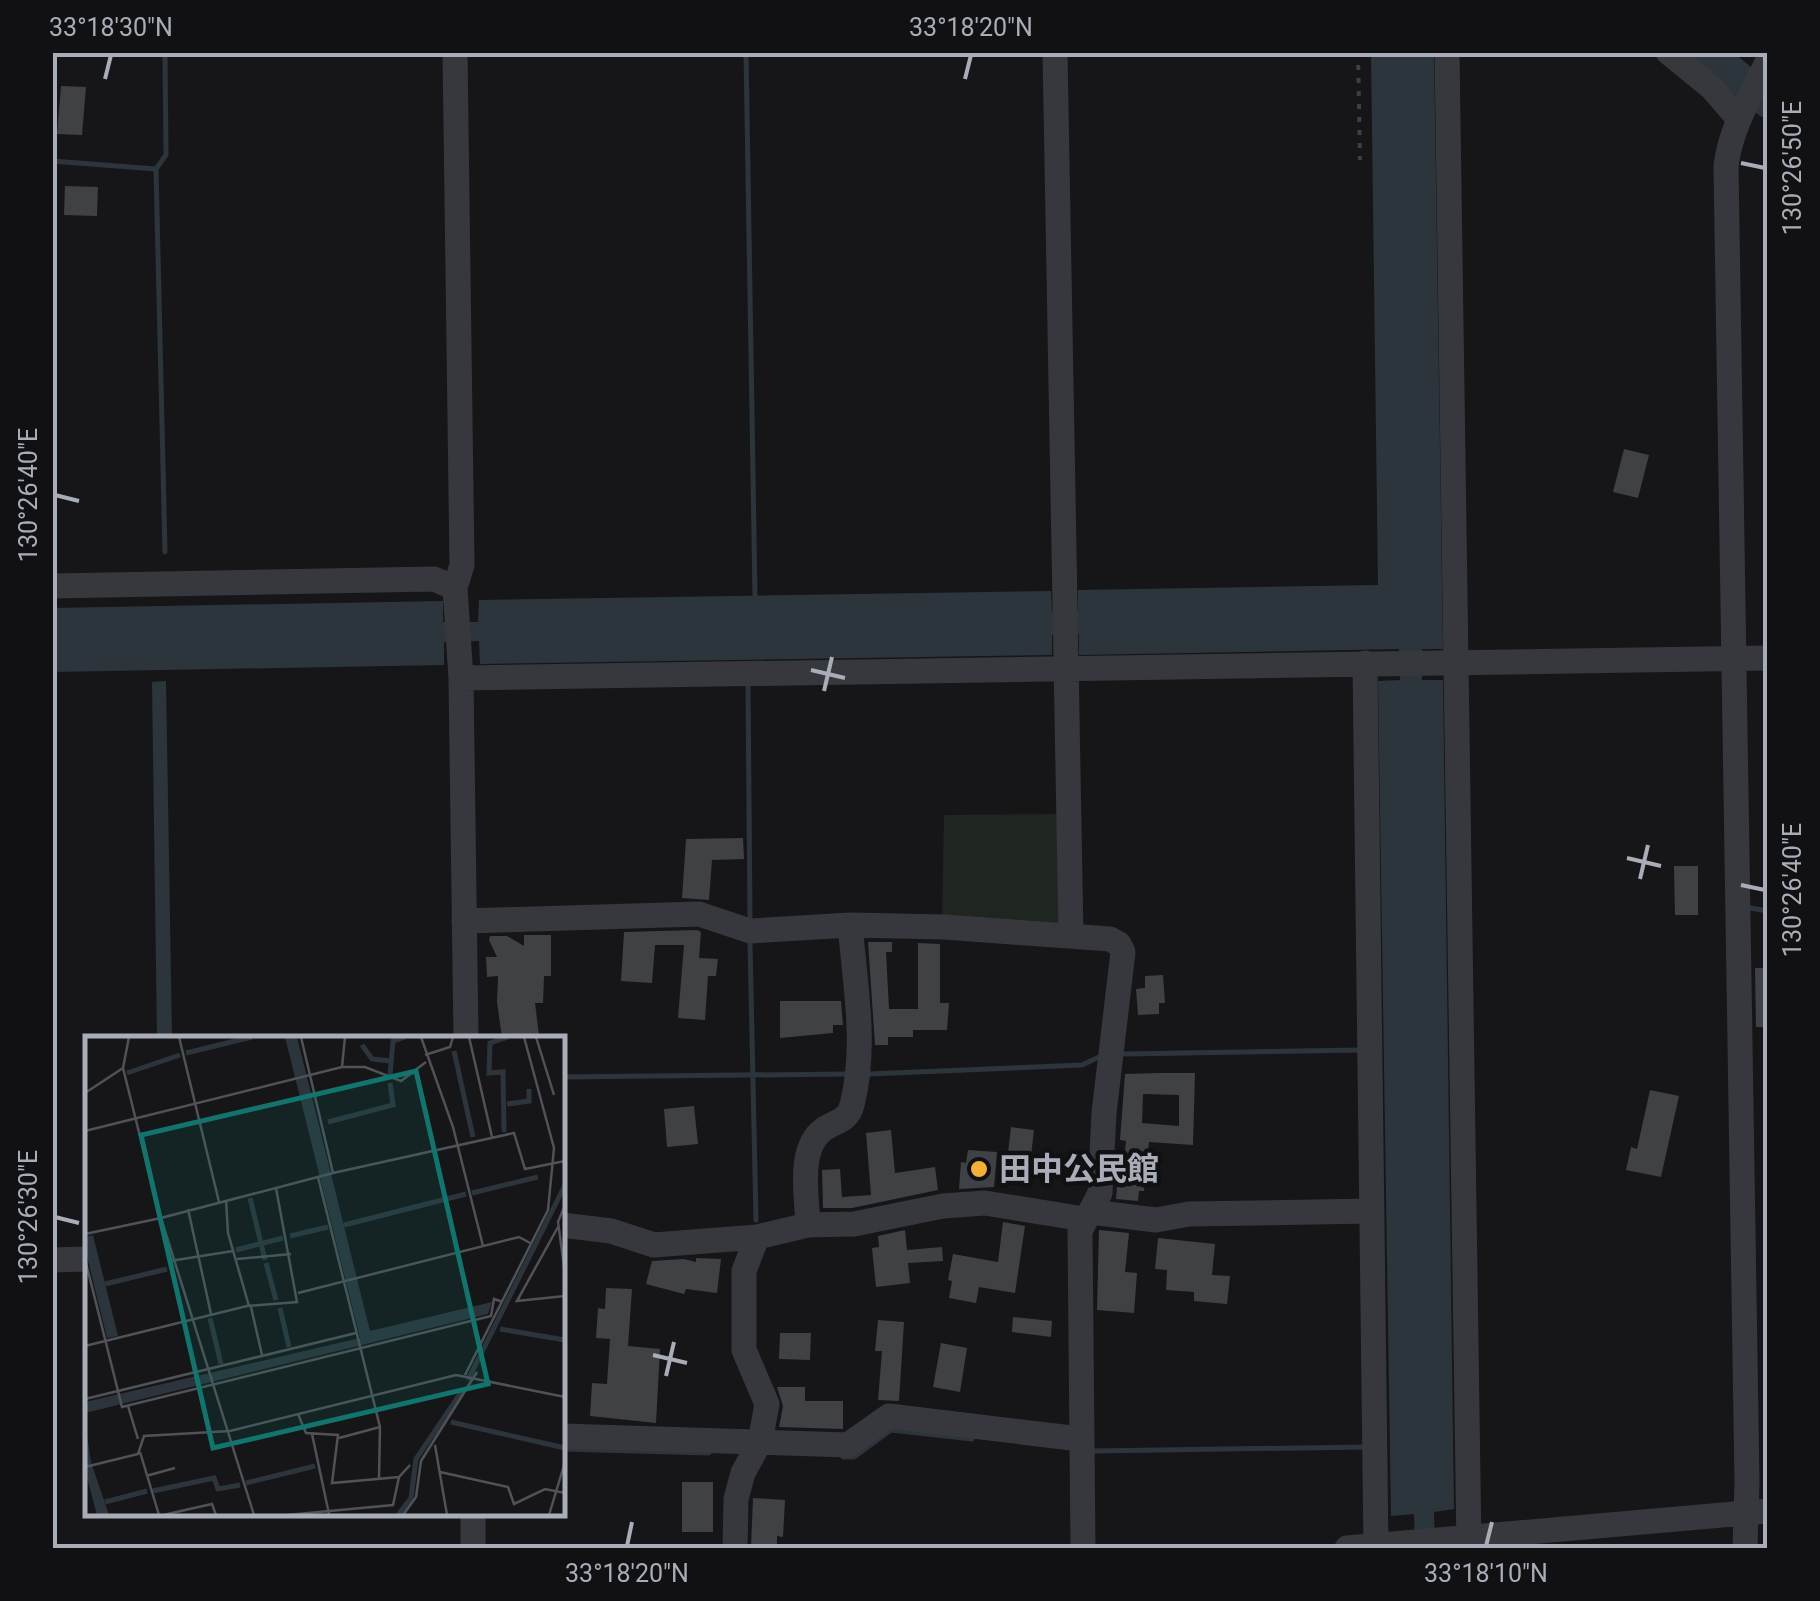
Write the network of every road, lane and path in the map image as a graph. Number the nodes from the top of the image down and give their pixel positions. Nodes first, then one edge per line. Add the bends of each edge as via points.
1 (455, 52) edge
2 (1055, 52) edge
3 (1358, 52) edge
4 (1447, 52) edge
5 (1668, 52) edge
6 (1762, 63) edge
7 (1740, 114) junction
8 (1360, 160) dead end
9 (52, 586) edge
10 (456, 588) junction
11 (1768, 658) edge
12 (1734, 659) junction
13 (1458, 662) junction
14 (1365, 663) junction
15 (1066, 669) junction
16 (461, 678) junction
17 (464, 920) junction
18 (850, 925) junction
19 (1071, 936) junction
20 (466, 1036) edge
21 (1768, 1088) edge
22 (1741, 1091) junction
23 (1372, 1211) junction
24 (1087, 1216) junction
25 (808, 1225) junction
26 (565, 1226) edge
27 (757, 1237) junction
28 (52, 1260) edge
29 (85, 1260) edge
30 (565, 1436) edge
31 (1080, 1439) junction
32 (760, 1442) junction
33 (1756, 1512) edge
34 (473, 1516) edge
35 (1469, 1543) edge
36 (1376, 1547) edge
37 (473, 1548) edge
38 (736, 1548) edge
39 (1083, 1548) edge
40 (1347, 1548) edge
41 (1745, 1548) edge

1 - 10 street via 462,564
2 - 15 street
3 - 8 path
4 - 13 street
5 - 7 street
6 - 7 street
7 - 12 street via 1726,166
9 - 10 street via 434,579
10 - 16 street
11 - 12 street
12 - 13 street
12 - 22 street
13 - 14 street
13 - 35 street
14 - 15 street
14 - 23 street
15 - 16 street
15 - 19 street
16 - 17 street
17 - 18 street via 699,914 750,931
17 - 20 street
18 - 19 street
18 - 25 street via 860,1050 852,1109 822,1130 807,1156
19 - 24 street via 1110,939 1123,952 1100,1192
21 - 22 street
22 - 33 street
23 - 24 street via 1156,1220
23 - 36 street
24 - 25 street via 985,1202
24 - 31 street via 1080,1232
25 - 27 street
26 - 27 street via 654,1245
27 - 32 street via 744,1271 744,1350 766,1404
28 - 29 street
30 - 32 street
31 - 32 street via 890,1416 848,1445
31 - 39 street
32 - 38 street via 736,1499
33 - 35 street
33 - 41 street
34 - 37 street
35 - 36 street
36 - 40 street

